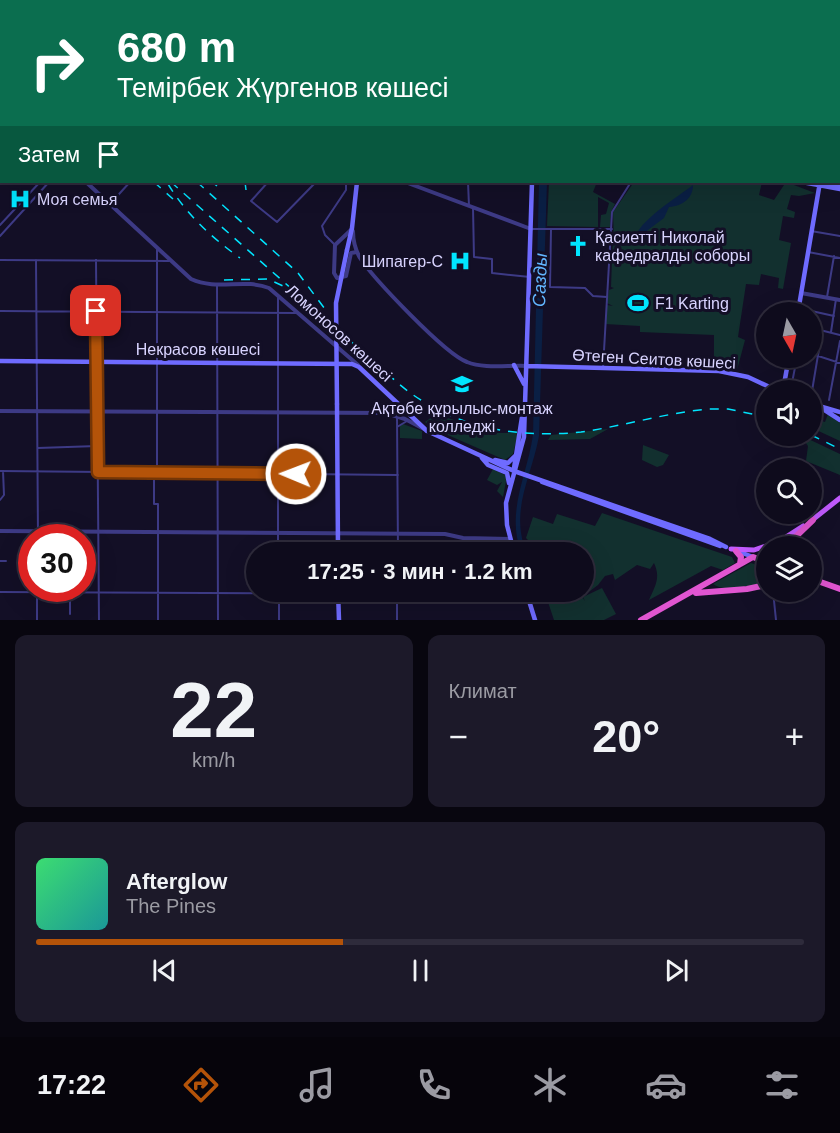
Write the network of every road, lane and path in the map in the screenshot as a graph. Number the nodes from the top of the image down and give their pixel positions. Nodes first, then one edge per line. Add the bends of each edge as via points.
1 (39, 183) edge
2 (48, 183) edge
3 (87, 183) edge
4 (129, 183) edge
5 (267, 183) edge
6 (315, 183) edge
7 (346, 183) edge
8 (357, 183) edge
9 (413, 183) edge
10 (468, 183) edge
11 (532, 183) edge
12 (630, 183) edge
13 (820, 183) edge
14 (840, 187) edge
15 (110, 204) junction
16 (471, 207) junction
17 (0, 225) edge
18 (352, 228) junction
19 (533, 229) junction
20 (551, 229) junction
21 (612, 230) junction
22 (812, 231) junction
23 (1, 234) edge
24 (840, 236) edge
25 (335, 245) junction
26 (157, 246) junction
27 (347, 250) junction
28 (808, 252) junction
29 (357, 253) junction
30 (834, 256) junction
31 (840, 258) edge
32 (0, 260) edge
33 (36, 260) junction
34 (96, 261) junction
35 (157, 261) junction
36 (172, 261) junction
37 (530, 277) junction
38 (217, 286) junction
39 (801, 292) junction
40 (278, 294) junction
41 (607, 297) junction
42 (827, 297) junction
43 (838, 299) edge
44 (799, 302) edge
45 (0, 311) edge
46 (38, 311) junction
47 (96, 311) junction
48 (159, 312) junction
49 (217, 312) junction
50 (278, 313) junction
51 (300, 313) junction
52 (822, 314) edge
53 (834, 316) junction
54 (822, 331) edge
55 (831, 332) junction
56 (840, 335) edge
57 (840, 341) edge
58 (822, 358) edge
59 (0, 361) edge
60 (37, 361) junction
61 (97, 361) junction
62 (158, 361) junction
63 (217, 362) junction
64 (277, 362) junction
65 (836, 362) junction
66 (840, 363) edge
67 (514, 365) junction
68 (530, 366) junction
69 (359, 367) junction
70 (603, 368) junction
71 (756, 382) edge
72 (526, 387) junction
73 (525, 399) junction
74 (829, 400) dead end
75 (398, 401) junction
76 (822, 407) edge
77 (822, 409) edge
78 (0, 411) edge
79 (37, 411) junction
80 (97, 411) junction
81 (157, 412) junction
82 (217, 412) junction
83 (277, 412) junction
84 (337, 412) junction
85 (840, 412) edge
86 (395, 414) junction
87 (840, 420) edge
88 (409, 421) junction
89 (397, 427) junction
90 (426, 430) junction
91 (97, 446) junction
92 (37, 448) junction
93 (517, 453) junction
94 (482, 457) junction
95 (2, 471) edge
96 (37, 471) junction
97 (514, 471) junction
98 (98, 472) junction
99 (156, 472) junction
100 (217, 473) junction
101 (277, 474) junction
102 (338, 474) junction
103 (398, 474) junction
104 (509, 485) junction
105 (840, 498) edge
106 (0, 500) edge
107 (822, 513) edge
108 (38, 524) edge
109 (808, 524) edge
110 (0, 531) edge
111 (18, 531) edge
112 (98, 532) junction
113 (158, 532) junction
114 (218, 533) junction
115 (278, 534) junction
116 (338, 534) junction
117 (398, 534) junction
118 (793, 536) edge
119 (510, 539) junction
120 (278, 542) edge
121 (338, 542) edge
122 (398, 542) edge
123 (511, 542) edge
124 (731, 549) junction
125 (756, 550) edge
126 (756, 555) edge
127 (753, 557) junction
128 (756, 558) edge
129 (0, 561) edge
130 (6, 561) dead end
131 (740, 564) junction
132 (708, 583) junction
133 (822, 583) edge
134 (756, 587) edge
135 (840, 589) edge
136 (715, 590) junction
137 (18, 591) edge
138 (0, 592) edge
139 (99, 592) junction
140 (158, 592) junction
141 (218, 592) junction
142 (246, 592) edge
143 (683, 596) junction
144 (37, 602) edge
145 (69, 602) edge
146 (279, 602) edge
147 (338, 602) edge
148 (397, 602) edge
149 (530, 602) edge
150 (774, 602) edge
151 (70, 614) dead end
152 (38, 620) edge
153 (99, 620) edge
154 (158, 620) edge
155 (218, 620) edge
156 (279, 620) edge
157 (339, 620) edge
158 (398, 620) edge
159 (536, 620) edge
160 (641, 620) edge
161 (776, 620) edge

1 - 17 street
2 - 23 street
3 - 15 street, Ломоносов көшесі
4 - 15 street
5 - 6 street via 251,201 277,222
7 - 25 street via 346,190 322,225 326,237
8 - 18 main road
9 - 16 street
10 - 16 street
11 - 19 main road
12 - 21 street via 612,212
13 - 14 main road
13 - 22 main road
15 - 26 street, Ломоносов көшесі
16 - 19 street
16 - 37 street via 474,257 492,259 492,273
18 - 25 street
18 - 27 main road
18 - 29 street
19 - 20 street
19 - 37 main road
20 - 21 street
20 - 41 street via 550,287 585,288 593,296
21 - 41 street
22 - 24 street
22 - 28 main road
25 - 27 street via 343,243
25 - 29 street via 337,278 346,276 351,252
26 - 35 street
26 - 36 street, Ломоносов көшесі
27 - 84 main road, bridge via 336,303
28 - 30 street
28 - 39 main road
29 - 67 street via 387,291 456,356 472,364
30 - 31 street
30 - 42 street
32 - 33 street
33 - 34 street
33 - 46 street
34 - 35 street
34 - 47 street
35 - 36 street
35 - 48 street
36 - 38 street, Ломоносов көшесі via 191,279
37 - 68 main road
38 - 40 street, Ломоносов көшесі via 262,285
38 - 49 street
39 - 42 street
39 - 44 main road
40 - 50 street
40 - 51 street, Ломоносов көшесі
41 - 70 street
42 - 43 street
43 - 53 street
45 - 46 street
46 - 47 street
46 - 60 street
47 - 48 street
47 - 61 street
48 - 49 street
48 - 62 street
49 - 50 street
49 - 63 street
50 - 51 street
50 - 64 street
51 - 69 street, Ломоносов көшесі
52 - 53 street
53 - 55 street
54 - 55 street
55 - 56 street
57 - 65 street
58 - 65 street
59 - 60 main road, Некрасов көшесі
60 - 61 main road, Некрасов көшесі
60 - 79 street
61 - 62 main road, Некрасов көшесі
61 - 80 street
62 - 63 main road, Некрасов көшесі
62 - 81 street
63 - 64 main road, Некрасов көшесі
63 - 82 street
64 - 69 main road, Некрасов көшесі via 347,363
64 - 83 street
65 - 66 street
65 - 74 street
67 - 68 street
67 - 72 main road
68 - 70 main road, Өтеген Сеитов көшесі
68 - 72 main road
69 - 75 main road, Ломоносов көшесі
70 - 71 main road, Өтеген Сеитов көшесі via 731,373
72 - 73 main road
73 - 93 main road
73 - 97 main road via 523,444
75 - 86 street
75 - 90 main road, Ломоносов көшесі
76 - 85 main road
77 - 87 main road
78 - 79 street
79 - 80 street
79 - 92 street
80 - 81 street
80 - 91 street
81 - 82 street
81 - 99 street
82 - 83 street
82 - 100 street
83 - 84 street
83 - 101 street
84 - 86 street
84 - 102 main road
86 - 88 street
86 - 89 street
88 - 89 street
88 - 90 street
89 - 103 street
90 - 94 main road
91 - 92 street
91 - 98 street
92 - 96 street
93 - 94 main road via 506,463
93 - 97 main road
94 - 97 main road
94 - 104 main road via 488,465 508,475
95 - 96 street
95 - 106 street via 4,495
96 - 98 street
96 - 108 street
97 - 104 main road
97 - 124 main road
98 - 99 street
98 - 112 street
99 - 100 street
99 - 113 street via 154,504 158,504
100 - 101 street
100 - 114 street
101 - 102 street
101 - 115 street
102 - 103 street
102 - 116 main road
103 - 117 street
104 - 119 main road via 506,516
105 - 107 main road
109 - 118 highway
110 - 111 street
112 - 113 street
112 - 139 street
113 - 114 street
113 - 140 street
114 - 115 street
114 - 141 street
115 - 116 street
115 - 120 street
116 - 117 street
116 - 121 main road
117 - 119 street
117 - 122 street
119 - 123 main road
124 - 125 main road
124 - 127 main road
124 - 131 highway via 741,557
126 - 127 main road
127 - 128 highway
127 - 131 highway
129 - 130 street
131 - 132 highway
132 - 136 highway
132 - 143 highway
133 - 135 highway
134 - 136 highway
136 - 143 highway
137 - 138 street
139 - 140 street
139 - 153 street
140 - 141 street
140 - 154 street
141 - 142 street
141 - 155 street
143 - 160 highway
144 - 152 street
145 - 151 street
146 - 156 street
147 - 157 main road
148 - 158 street
149 - 159 main road
150 - 161 street

